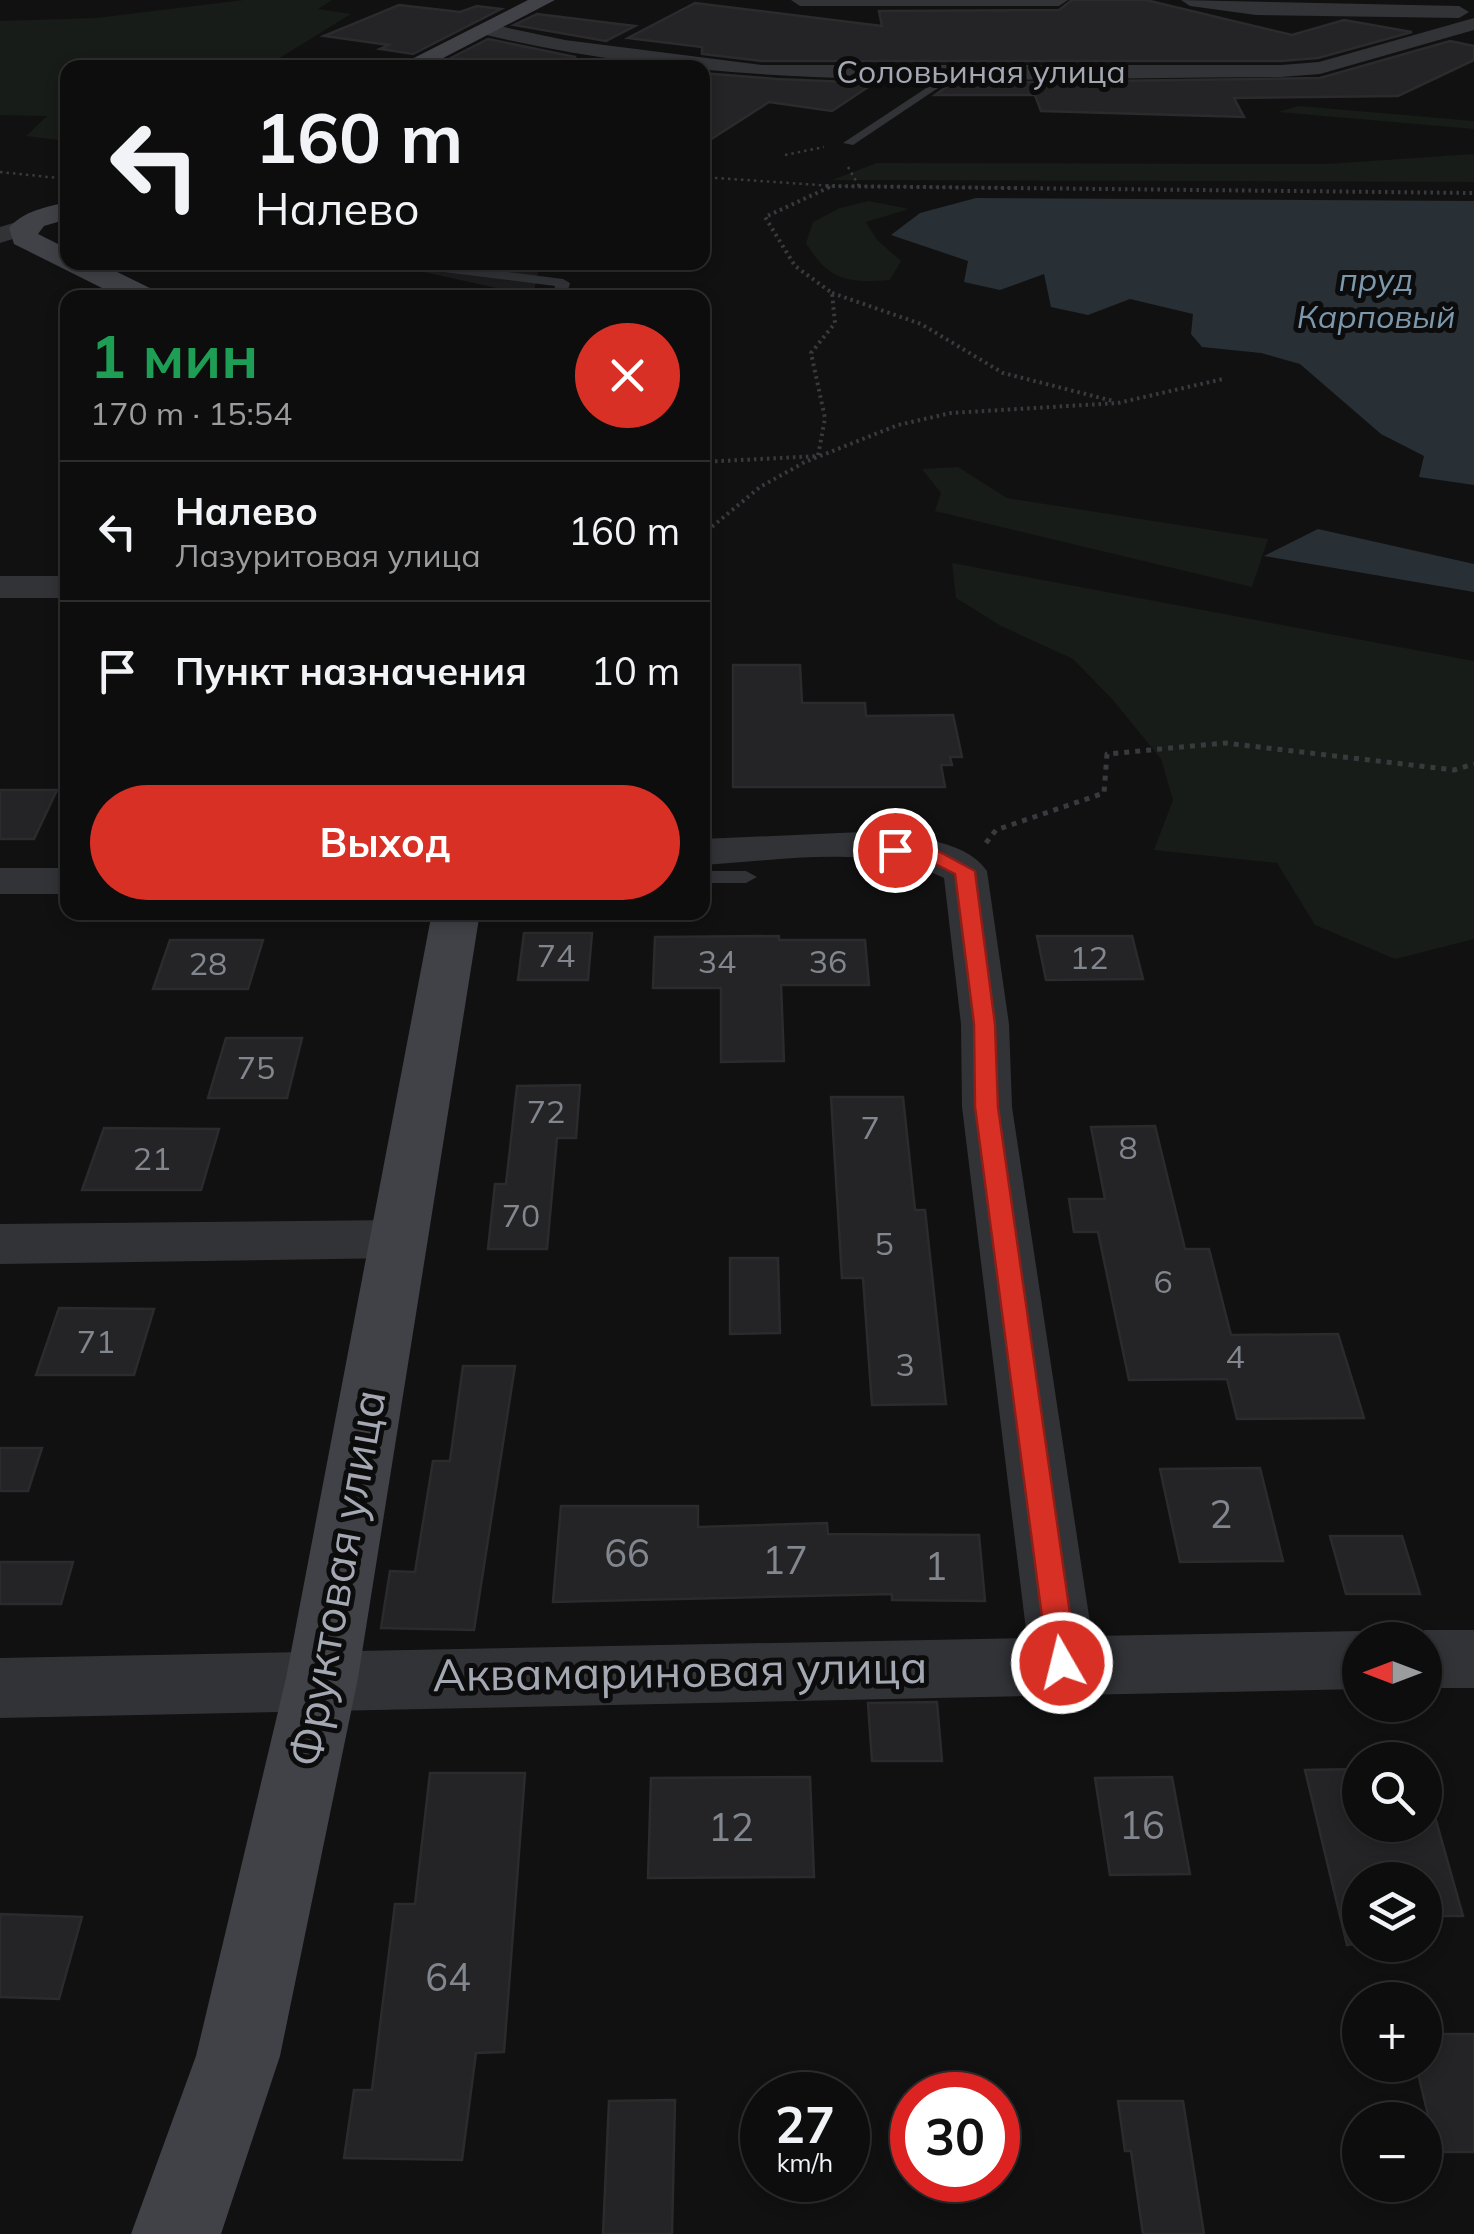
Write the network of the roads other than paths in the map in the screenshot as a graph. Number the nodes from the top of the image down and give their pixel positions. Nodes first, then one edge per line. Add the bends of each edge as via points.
1 (545, 0) edge
2 (800, 0) edge
3 (1059, 0) edge
4 (1190, 0) edge
5 (1472, 23) edge
6 (485, 29) junction
7 (421, 60) edge
8 (671, 60) edge
9 (710, 65) edge
10 (955, 72) junction
11 (849, 143) dead end
12 (60, 212) edge
13 (12, 232) edge
14 (60, 256) edge
15 (89, 270) edge
16 (460, 270) edge
17 (131, 290) edge
18 (562, 290) edge
19 (0, 587) edge
20 (60, 587) edge
21 (710, 852) edge
22 (710, 876) edge
23 (746, 877) dead end
24 (0, 881) edge
25 (60, 881) edge
26 (455, 920) edge
27 (397, 1239) junction
28 (0, 1244) edge
29 (1442, 1659) edge
30 (1474, 1659) edge
31 (1342, 1660) edge
32 (1062, 1663) junction
33 (322, 1678) junction
34 (0, 1688) edge
35 (176, 2234) edge

1 - 6 street
2 - 3 street
4 - 5 street
5 - 10 street, Соловьиная улица via 1302,70
6 - 7 street
6 - 8 street, Соловьиная улица
9 - 10 street, Соловьиная улица via 762,72
10 - 11 lane
12 - 13 street
13 - 14 street
15 - 17 street
16 - 18 lane via 563,283
19 - 20 street
21 - 32 street via 862,846 929,854 965,871 987,1107
22 - 23 lane
24 - 25 street
26 - 27 street, Фруктовая улица
27 - 28 street
27 - 33 street, Фруктовая улица
29 - 30 street
31 - 32 street, Аквамариновая улица
32 - 33 street, Аквамариновая улица
33 - 34 street, Аквамариновая улица
33 - 35 street, Фруктовая улица via 238,2056

